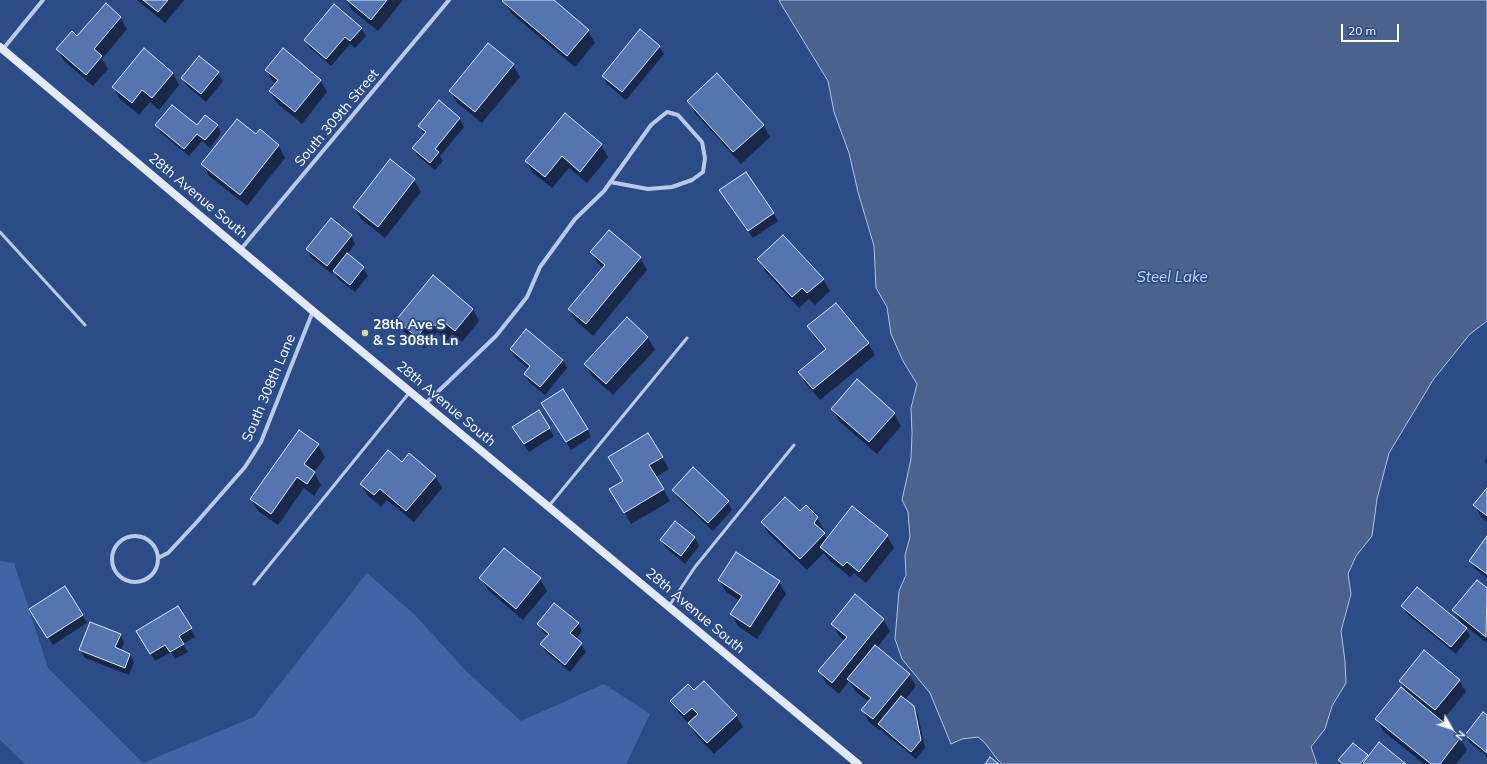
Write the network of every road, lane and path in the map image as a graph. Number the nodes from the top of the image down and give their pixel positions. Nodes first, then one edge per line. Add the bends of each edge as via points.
1 (43, 0) edge
2 (449, 0) edge
3 (2, 48) edge
4 (610, 182) junction
5 (0, 232) edge
6 (241, 250) junction
7 (313, 311) junction
8 (85, 325) dead end
9 (687, 338) dead end
10 (410, 391) junction
11 (425, 404) junction
12 (794, 445) dead end
13 (548, 506) junction
14 (158, 558) junction
15 (254, 584) dead end
16 (668, 606) junction
17 (858, 764) edge

1 - 3 street
2 - 6 street, South 309th Street
3 - 6 street, 28th Avenue South
4 - 4 street via 648,189 672,187 692,180 703,172 705,158 702,142 678,115 667,112 651,125
4 - 11 street via 571,225 540,267 528,297 496,336
5 - 8 lane
6 - 7 street, 28th Avenue South
7 - 10 street, 28th Avenue South
7 - 14 street, South 308th Lane via 261,442 245,467 196,523 168,553
9 - 13 lane
10 - 11 street, 28th Avenue South
10 - 15 lane
11 - 13 street, 28th Avenue South
12 - 16 lane via 695,567
13 - 16 street, 28th Avenue South
14 - 14 street, South 308th Lane via 153,573 147,578 132,582 125,580 116,572 112,554 115,547 126,537 141,536 153,544
16 - 17 street, 28th Avenue South

